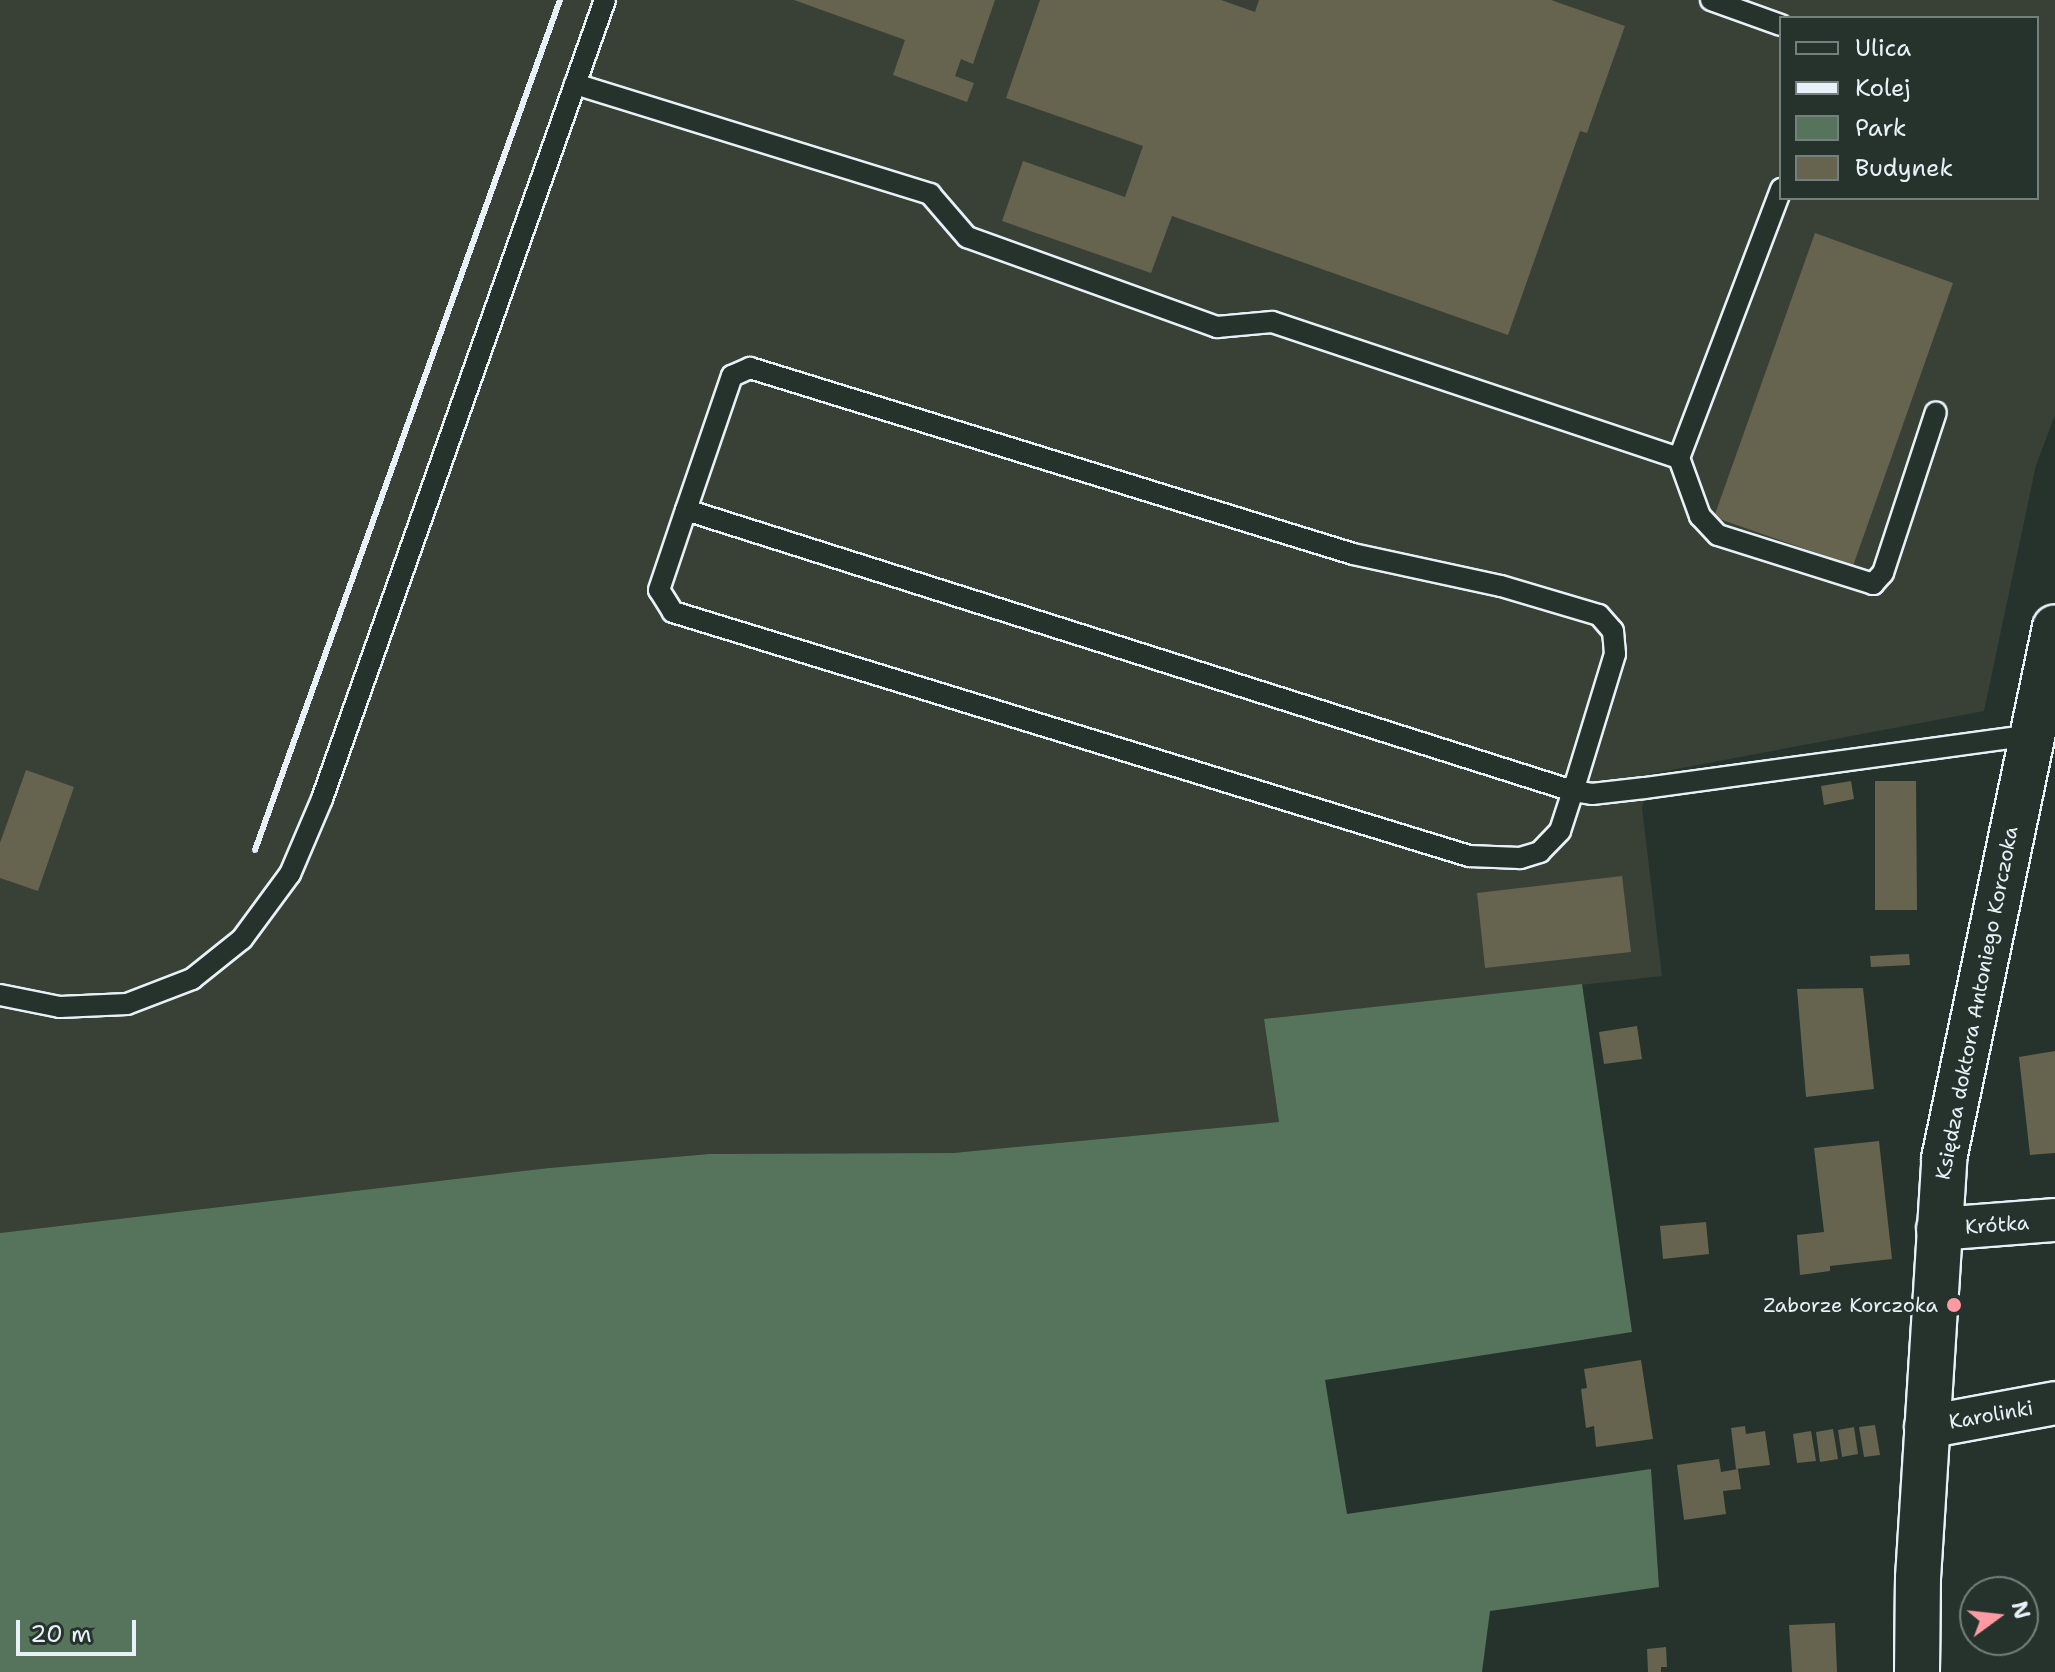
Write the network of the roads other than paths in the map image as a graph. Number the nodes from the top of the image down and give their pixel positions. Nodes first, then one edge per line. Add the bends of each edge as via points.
1 (605, 0) edge
2 (1711, 0) edge
3 (1779, 24) edge
4 (575, 84) junction
5 (1779, 194) edge
6 (1936, 412) dead end
7 (1679, 458) junction
8 (686, 510) junction
9 (2055, 627) edge
10 (2030, 735) junction
11 (1573, 791) junction
12 (0, 995) edge
13 (2055, 1220) edge
14 (1938, 1229) junction
15 (2055, 1403) edge
16 (1926, 1427) junction
17 (1917, 1672) edge

1 - 4 lane
2 - 3 lane
4 - 7 lane via 930,194 967,237 1217,327 1272,322
4 - 12 lane via 322,799 290,874 242,939 192,979 127,1004 60,1007
5 - 7 lane
6 - 7 lane via 1883,573 1873,584 1718,535 1700,516
8 - 11 lane
8 - 11 lane via 659,590 673,612 1469,856 1520,858 1540,852 1560,831
8 - 11 lane via 732,376 750,368 1353,554 1501,586 1599,615 1613,631 1615,654
9 - 10 street, Księdza doktora Antoniego Korczoka
10 - 11 lane via 1645,788
10 - 14 street, Księdza doktora Antoniego Korczoka via 1954,1102
13 - 14 street, Krótka
14 - 16 street, Księdza doktora Antoniego Korczoka
15 - 16 street, Karolinki
16 - 17 street, Księdza doktora Antoniego Korczoka

